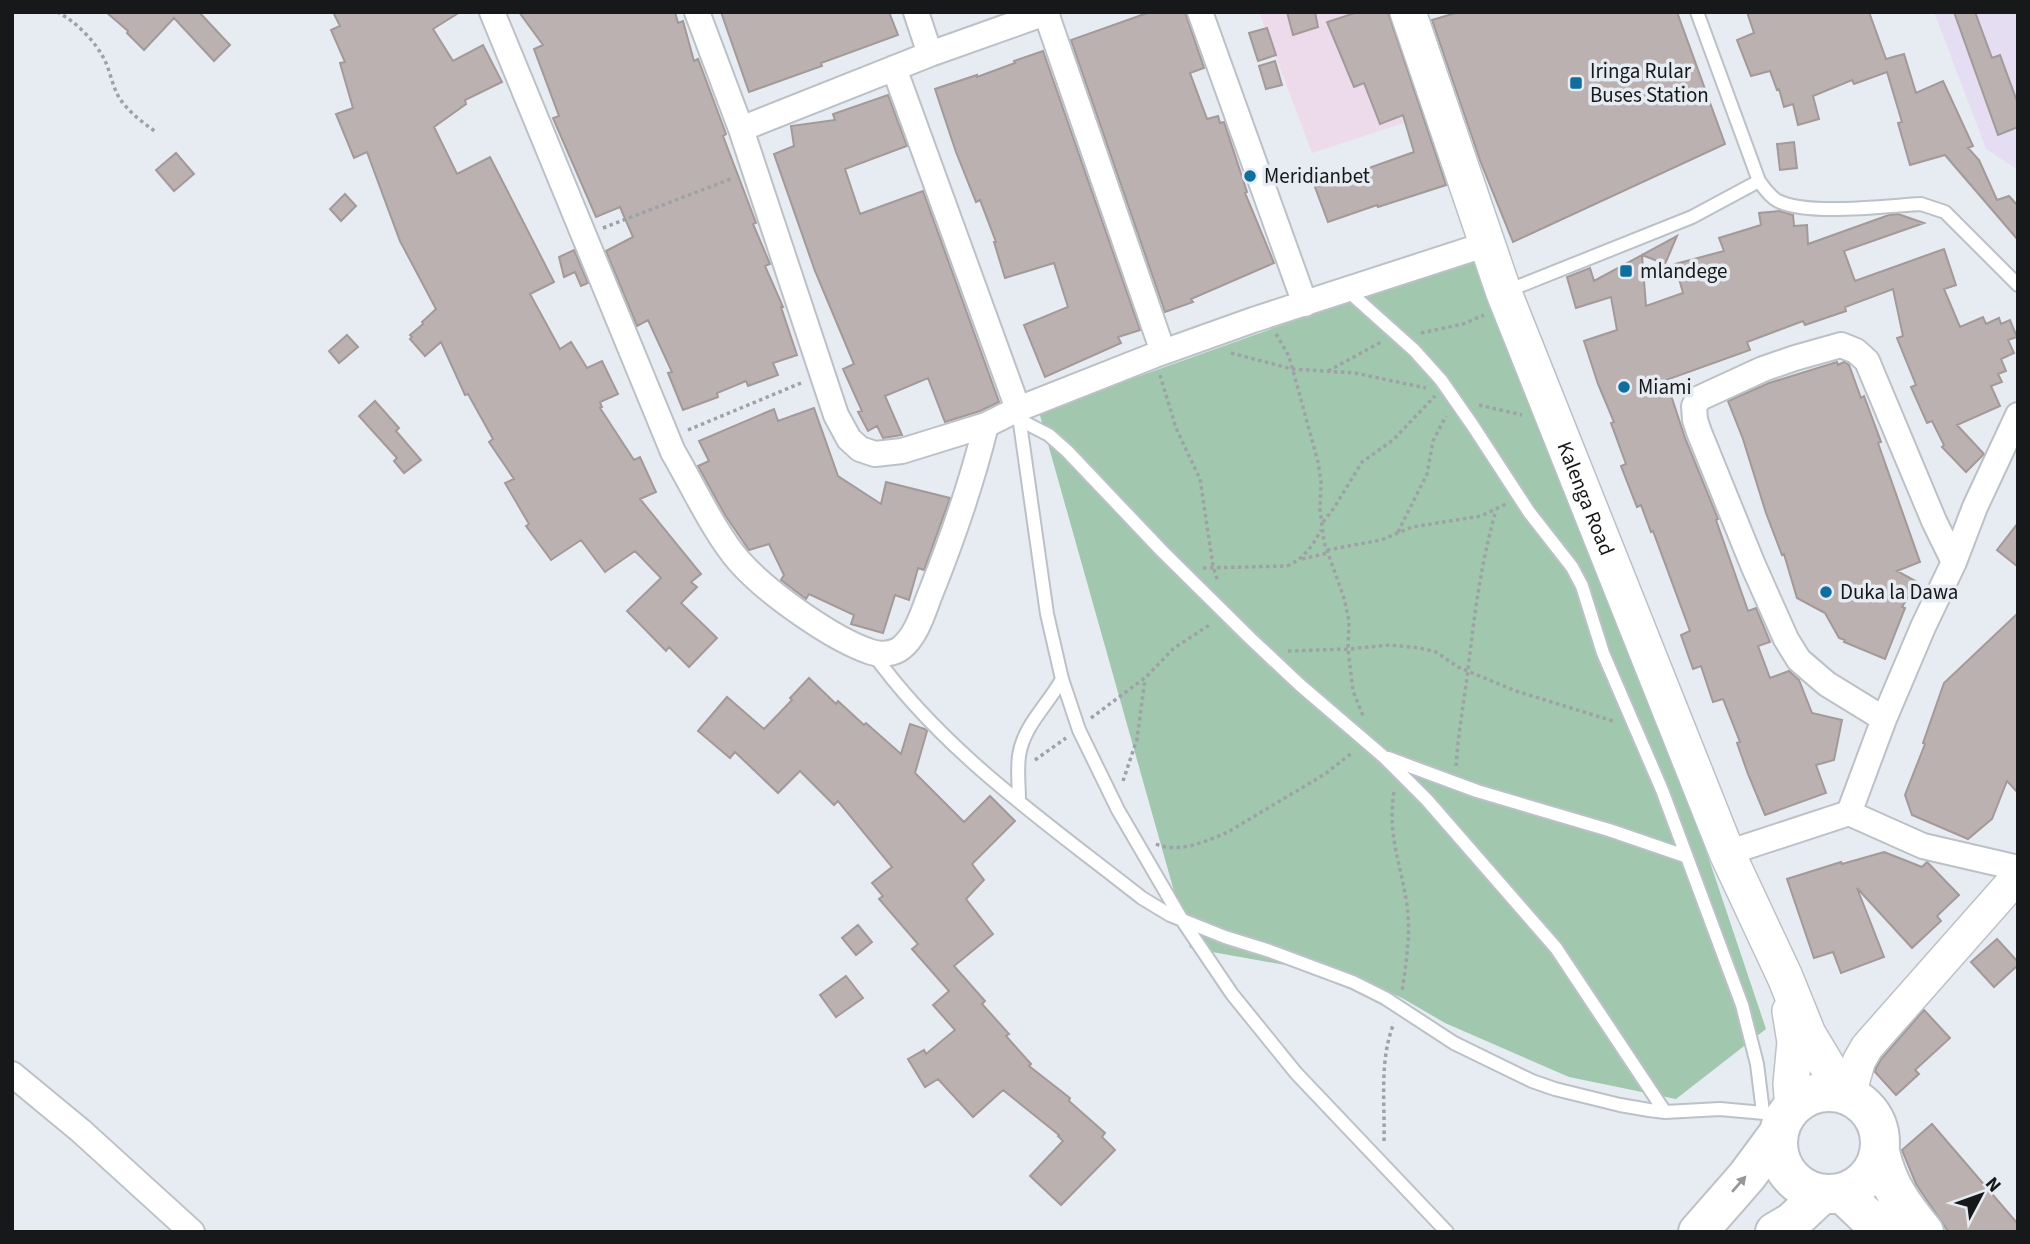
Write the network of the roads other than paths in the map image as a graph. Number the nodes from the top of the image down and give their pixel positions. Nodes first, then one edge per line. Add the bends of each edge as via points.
1 (492, 12) edge
2 (697, 12) edge
3 (916, 12) edge
4 (1200, 12) edge
5 (1408, 12) edge
6 (1697, 12) edge
7 (1047, 13) edge
8 (930, 54) junction
9 (894, 68) junction
10 (741, 129) junction
11 (1759, 181) junction
12 (1487, 244) junction
13 (2018, 285) edge
14 (1347, 290) junction
15 (1496, 303) junction
16 (1305, 304) junction
17 (1159, 353) junction
18 (1019, 414) junction
19 (2018, 415) edge
20 (986, 425) junction
21 (1954, 562) junction
22 (872, 652) junction
23 (1062, 679) junction
24 (1884, 719) junction
25 (1384, 757) junction
26 (1019, 802) junction
27 (1849, 813) junction
28 (1727, 853) junction
29 (1685, 856) junction
30 (2018, 868) edge
31 (2018, 876) edge
32 (1182, 920) junction
33 (1785, 977) junction
34 (12, 1074) edge
35 (1846, 1095) junction
36 (1665, 1112) junction
37 (1780, 1117) junction
38 (1880, 1152) junction
39 (1832, 1194) junction
40 (192, 1232) edge
41 (1447, 1232) edge
42 (1698, 1232) edge
43 (1775, 1232) edge
44 (1883, 1232) edge
45 (1924, 1232) edge

1 - 22 street via 668,438 712,519 738,561 768,589
2 - 10 street
3 - 8 street
4 - 16 street
5 - 12 main road, Kalenga Road
6 - 11 lane
7 - 8 street
7 - 17 street
8 - 9 street
9 - 10 street
9 - 18 street
10 - 20 street via 835,415 849,439 875,454 902,451
11 - 13 lane via 1779,201 1824,210 1933,206 1945,212
11 - 15 lane via 1692,217
12 - 14 street
12 - 15 main road, Kalenga Road
14 - 16 street
14 - 29 lane via 1441,380 1572,567
15 - 28 main road, Kalenga Road
16 - 17 street
17 - 18 street
18 - 20 street
18 - 23 lane via 1047,614
18 - 25 lane via 1067,451 1262,649
19 - 21 street
20 - 22 street via 958,526 918,623 903,647
21 - 24 street
21 - 24 street via 1867,361 1856,351 1841,345 1795,358 1700,398 1694,406 1699,432 1786,639 1799,660 1827,684
22 - 26 lane via 920,711
23 - 26 lane via 1021,744
23 - 32 lane via 1079,729 1114,802
24 - 27 street
25 - 29 lane
25 - 36 lane via 1556,948
26 - 32 lane via 1142,898
27 - 28 street
27 - 30 street via 1923,846
28 - 33 main road, Kalenga Road
29 - 37 lane
31 - 35 street via 1867,1047
32 - 36 lane via 1353,982 1454,1043 1532,1081
32 - 41 lane via 1232,994 1296,1073
33 - 35 main road, Kalenga Road via 1808,1034
33 - 37 main road, Kalenga Road via 1795,1042 1791,1084
34 - 40 street
35 - 37 highway via 1818,1092 1799,1100
35 - 38 highway via 1871,1113 1880,1132
36 - 37 lane via 1720,1109
37 - 39 highway via 1779,1154 1787,1173 1802,1187
42 -> 37 highway via 1747,1176
38 - 39 highway via 1860,1185
38 - 45 highway via 1886,1177
39 - 43 highway
39 - 44 highway

